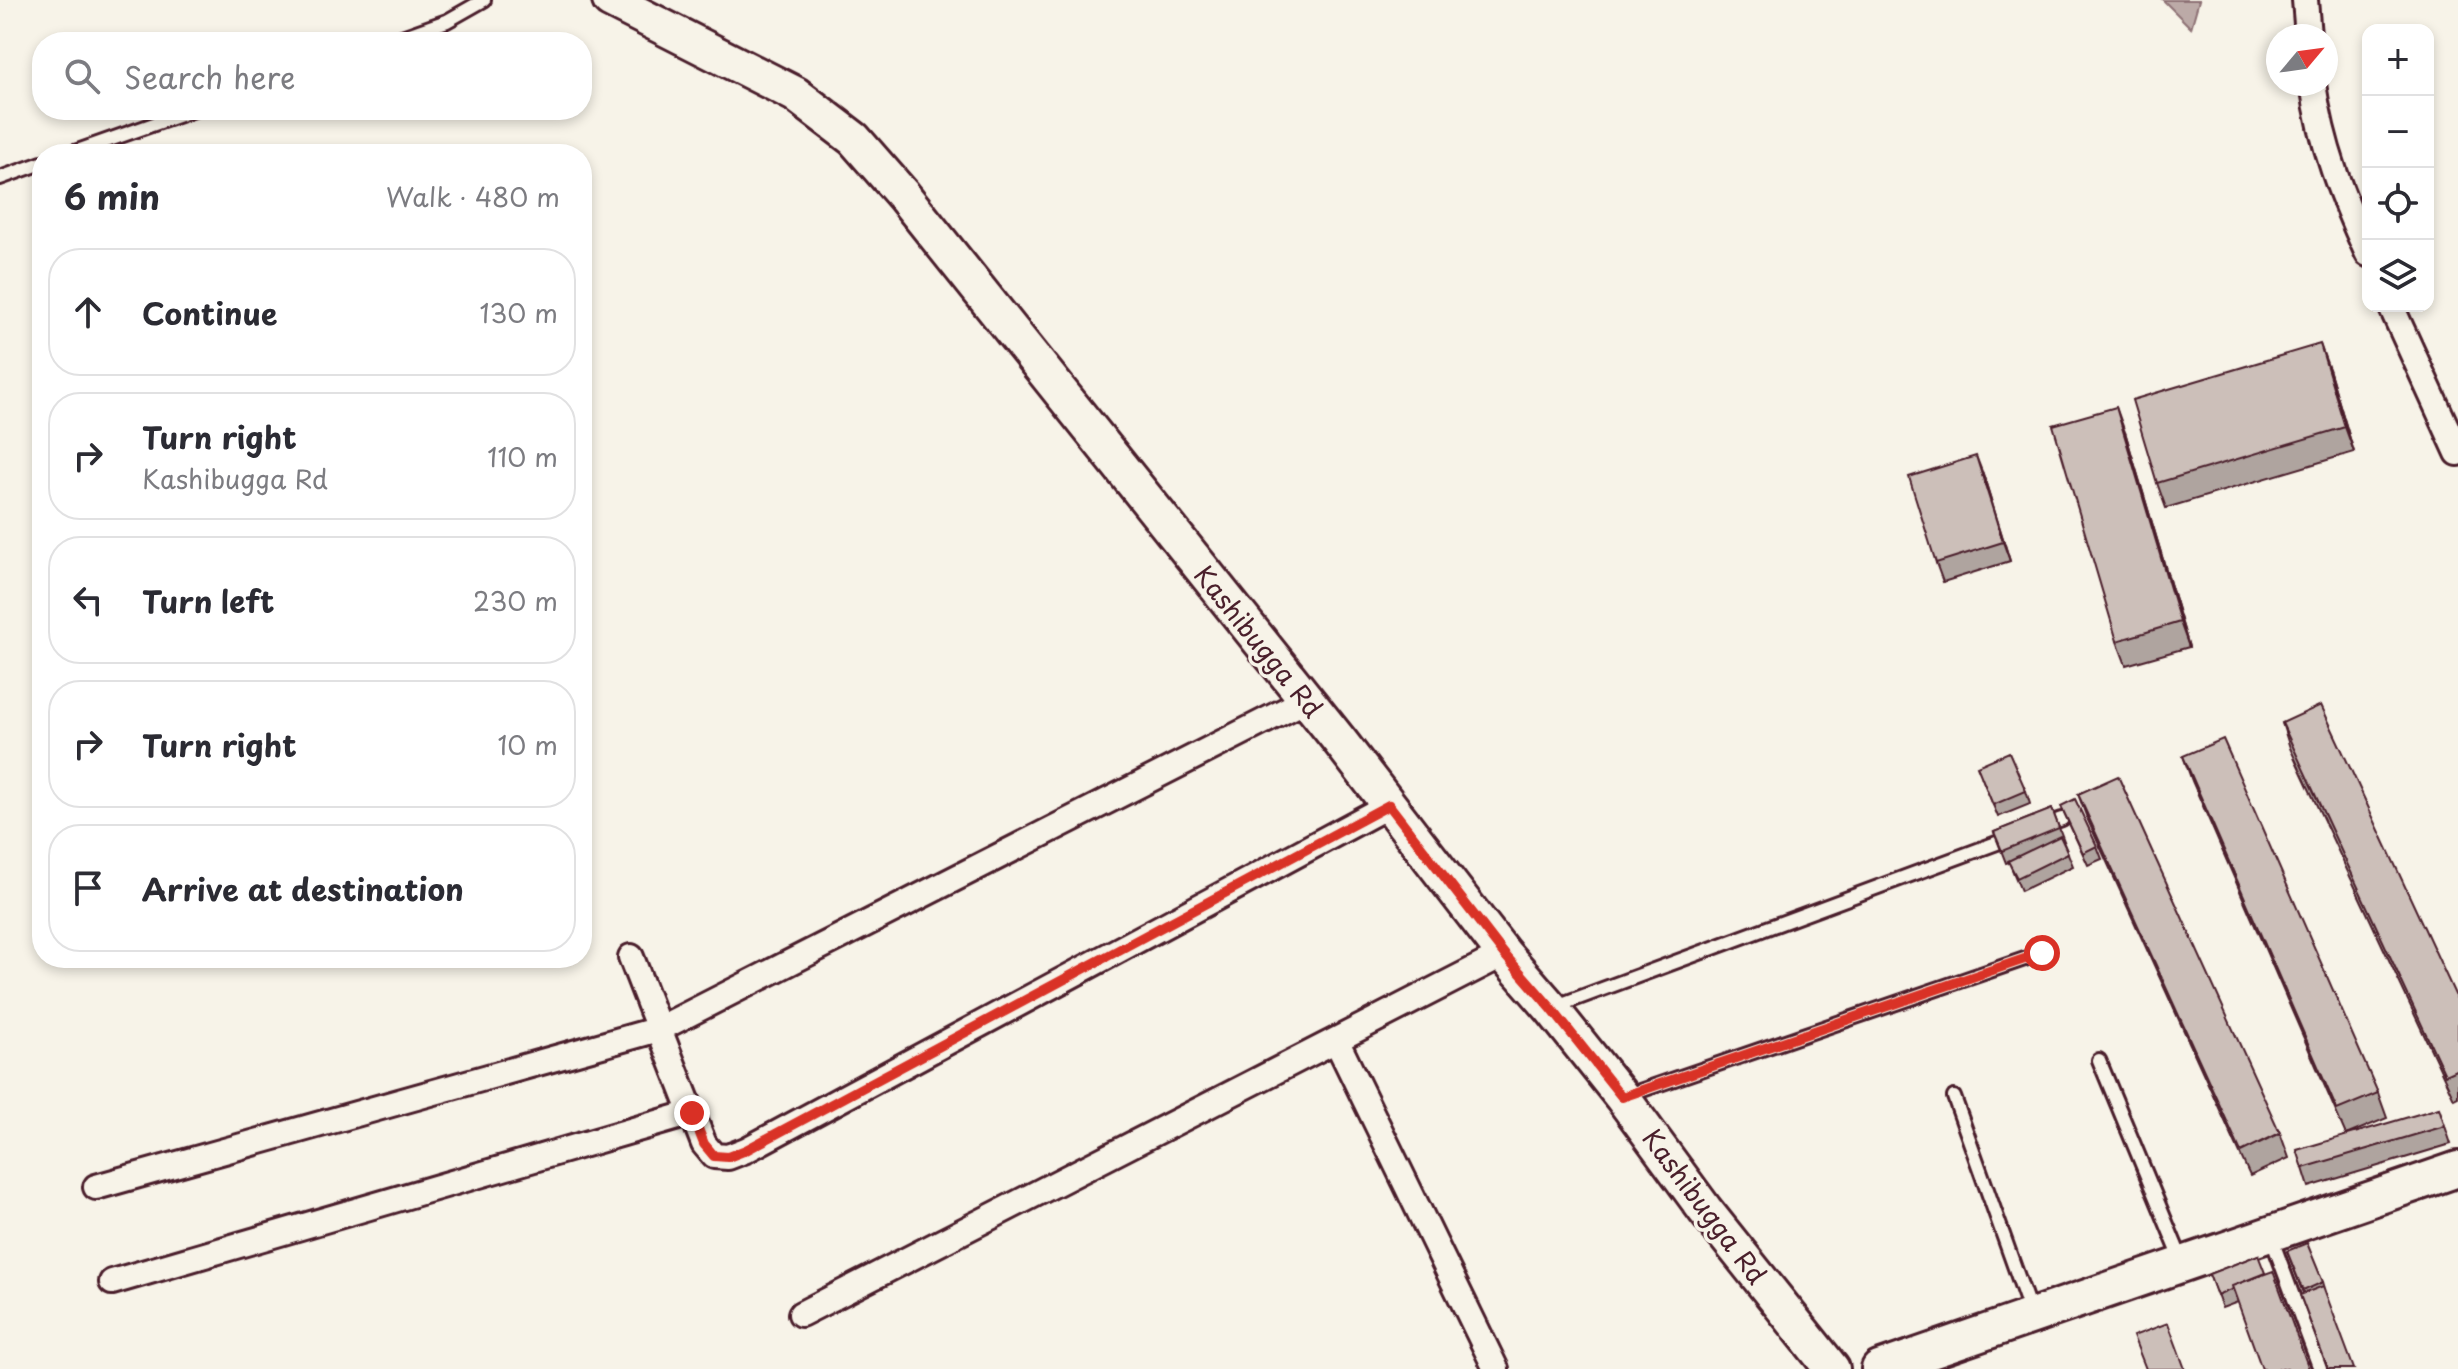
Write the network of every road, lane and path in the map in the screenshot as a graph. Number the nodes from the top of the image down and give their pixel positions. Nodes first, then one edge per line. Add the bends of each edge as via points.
1 (484, 0) edge
2 (2305, 0) edge
3 (630, 4) edge
4 (2307, 24) edge
5 (416, 32) edge
6 (2315, 96) edge
7 (166, 120) edge
8 (97, 144) edge
9 (32, 167) edge
10 (0, 178) edge
11 (2362, 241) edge
12 (2394, 312) edge
13 (2458, 453) edge
14 (1306, 700) junction
15 (1389, 805) junction
16 (2062, 819) edge
17 (2042, 953) dead end
18 (1504, 954) junction
19 (631, 957) dead end
20 (1551, 1008) junction
21 (659, 1029) junction
22 (1336, 1040) junction
23 (2099, 1060) dead end
24 (1622, 1097) junction
25 (1954, 1097) dead end
26 (692, 1113) junction
27 (2458, 1169) edge
28 (96, 1187) dead end
29 (2269, 1234) junction
30 (2183, 1264) junction
31 (112, 1282) dead end
32 (801, 1314) dead end
33 (2032, 1316) junction
34 (1496, 1369) edge
35 (1832, 1369) edge
36 (1879, 1369) edge
37 (2320, 1369) edge

1 - 5 lane
2 - 4 street
3 - 14 main road, Kashibugga Rd via 795,94 854,139
6 - 11 street via 2326,151
7 - 8 lane
9 - 10 lane
12 - 13 street
14 - 15 main road, Kashibugga Rd
14 - 21 street
15 - 18 main road, Kashibugga Rd
15 - 26 street via 746,1150 714,1156
16 - 20 lane
17 - 24 lane
18 - 20 main road, Kashibugga Rd
18 - 22 street
19 - 21 street
20 - 24 main road, Kashibugga Rd
21 - 26 street
21 - 28 street
22 - 32 street
22 - 34 street
23 - 30 lane
24 - 35 main road, Kashibugga Rd
25 - 33 lane
26 - 31 street
27 - 29 main road
29 - 30 main road
29 - 37 lane
30 - 33 main road
33 - 36 main road

